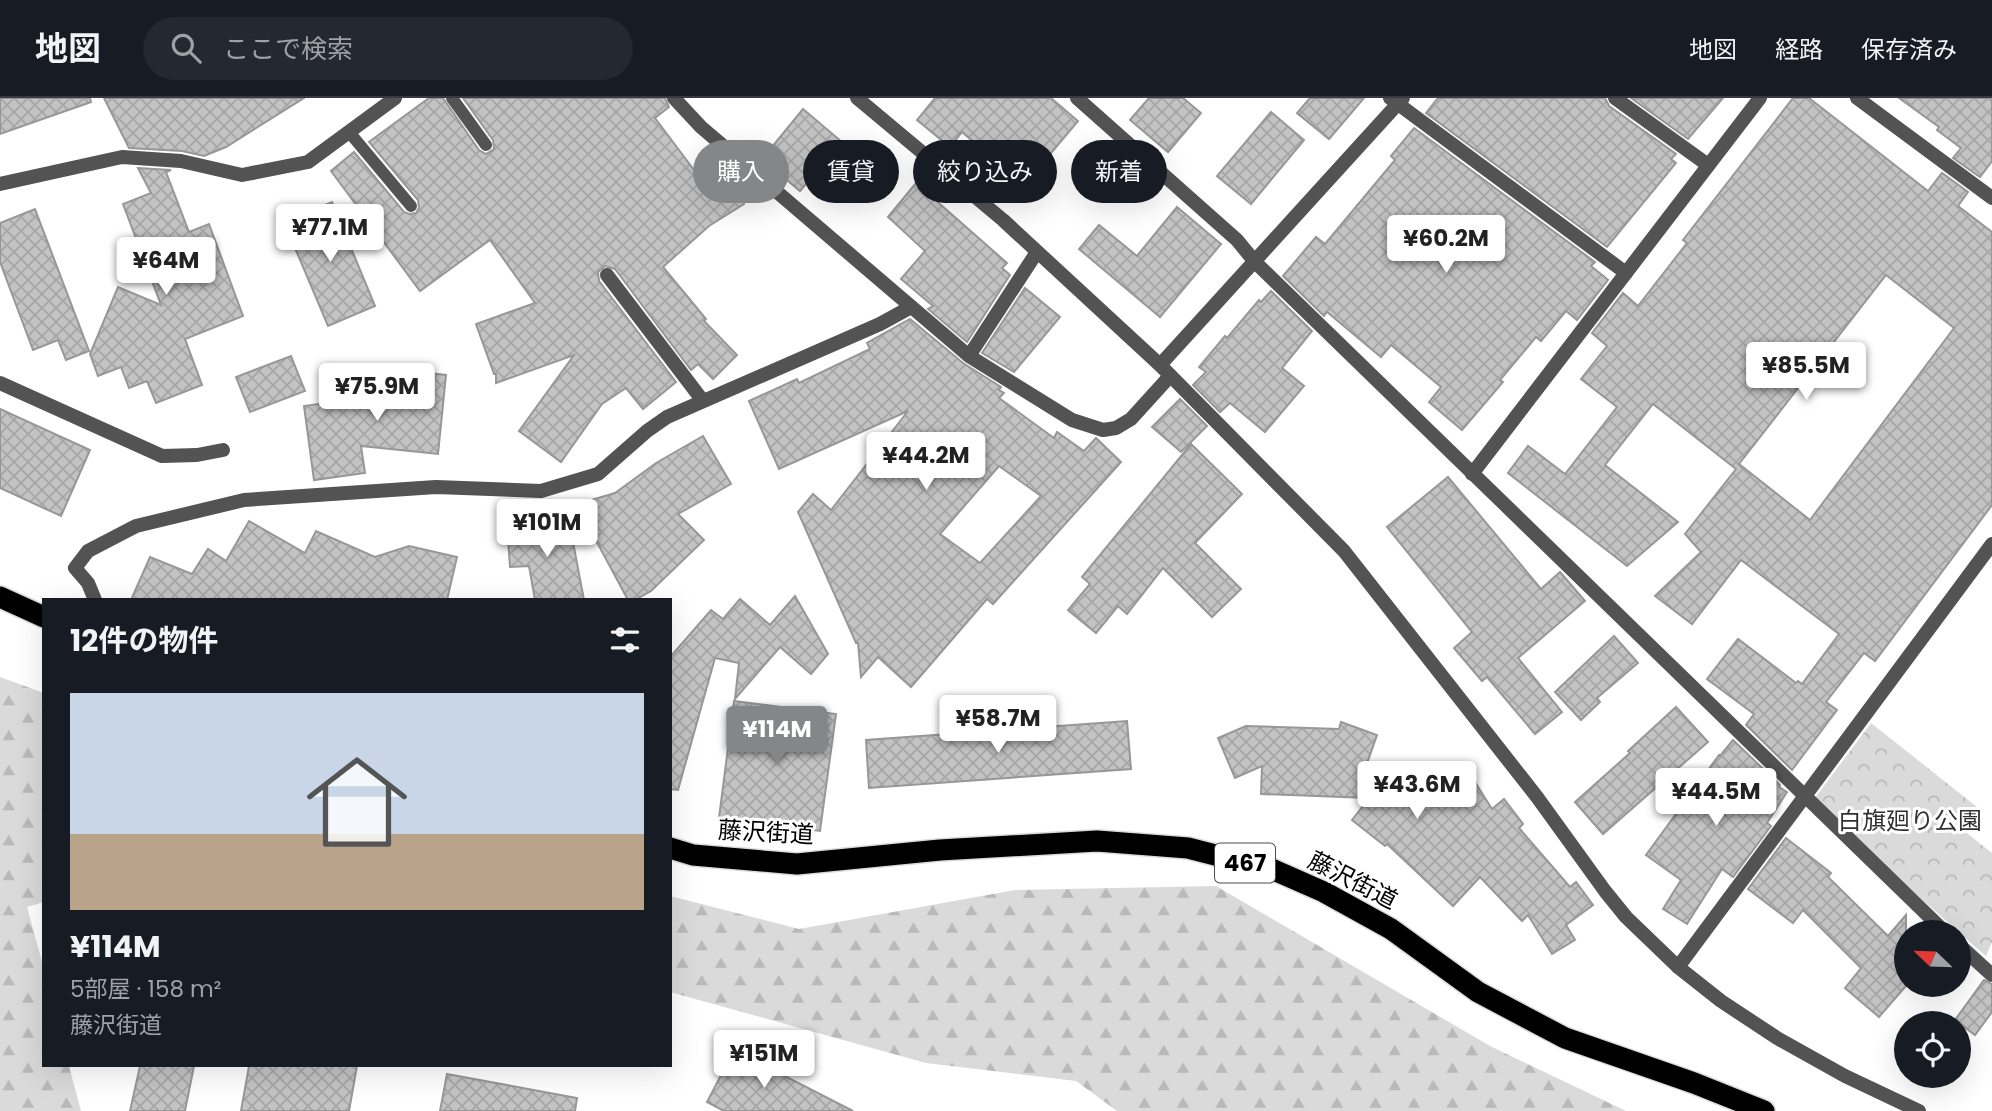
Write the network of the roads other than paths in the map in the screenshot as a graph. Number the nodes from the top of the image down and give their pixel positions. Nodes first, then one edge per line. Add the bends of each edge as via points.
1 (395, 98) edge
2 (452, 98) edge
3 (674, 98) edge
4 (857, 98) edge
5 (1077, 98) edge
6 (1615, 98) edge
7 (1760, 98) edge
8 (1857, 98) edge
9 (1397, 100) edge
10 (349, 132) junction
11 (486, 145) dead end
12 (1708, 165) junction
13 (0, 184) edge
14 (1992, 198) edge
15 (411, 206) dead end
16 (1037, 252) junction
17 (1255, 262) junction
18 (1626, 273) junction
19 (607, 275) dead end
20 (911, 307) junction
21 (969, 356) junction
22 (1165, 370) junction
23 (0, 383) edge
24 (703, 401) junction
25 (223, 450) dead end
26 (1472, 474) junction
27 (1992, 544) edge
28 (0, 597) edge
29 (94, 598) edge
30 (42, 616) edge
31 (1805, 798) junction
32 (672, 849) edge
33 (1932, 920) edge
34 (1971, 956) edge
35 (1678, 967) junction
36 (1992, 975) edge
37 (1764, 1111) edge
38 (1919, 1111) edge

1 - 10 street
2 - 11 lane
3 - 20 street via 701,127
4 - 16 street
5 - 17 street via 1237,240
6 - 12 street
7 - 12 street
8 - 14 street
9 - 17 street
9 - 18 street
10 - 13 street via 307,162 242,176 181,161 122,157
10 - 15 lane
12 - 18 street
16 - 21 street
16 - 22 street
17 - 22 street
17 - 26 street
18 - 26 street
19 - 24 street
20 - 21 street
20 - 24 street
21 - 22 street via 1072,420 1102,430 1131,419
22 - 35 street via 1344,551 1605,891
23 - 25 street via 162,456
24 - 29 street via 667,417 598,474 541,491 436,487 244,500 136,526 88,551 75,568
26 - 31 street
27 - 31 street
28 - 30 highway
31 - 33 street
31 - 35 street
32 - 37 highway, 藤沢街道 / 467 via 693,855 797,864 1097,841 1188,848 1275,870 1324,892 1391,929 1478,992 1564,1038
34 - 36 street
35 - 38 street via 1777,1038

